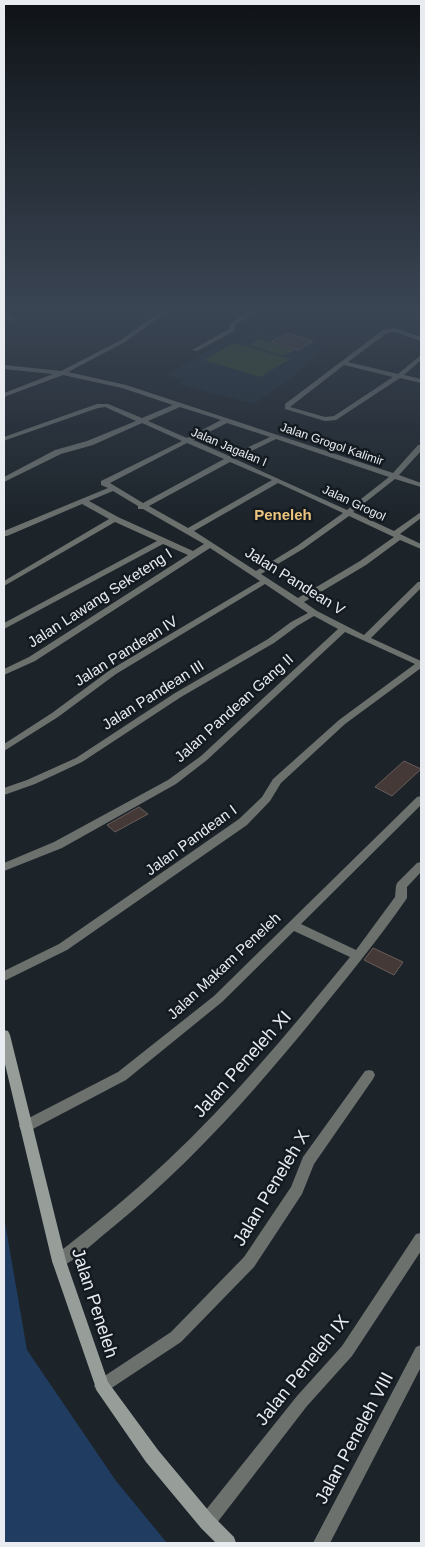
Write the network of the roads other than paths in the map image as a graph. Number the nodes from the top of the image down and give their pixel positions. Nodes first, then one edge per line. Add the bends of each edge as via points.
1 (40, 381) edge
2 (101, 381) edge
3 (318, 381) edge
4 (391, 381) edge
5 (4, 395) edge
6 (178, 405) junction
7 (225, 421) junction
8 (139, 422) junction
9 (275, 437) junction
10 (4, 439) edge
11 (188, 442) junction
12 (421, 447) edge
13 (229, 459) junction
14 (394, 477) junction
15 (4, 480) edge
16 (278, 480) junction
17 (421, 485) edge
18 (112, 489) junction
19 (82, 501) junction
20 (141, 506) junction
21 (348, 514) junction
22 (421, 514) edge
23 (115, 519) junction
24 (187, 529) junction
25 (4, 534) edge
26 (397, 536) junction
27 (162, 542) junction
28 (210, 544) junction
29 (421, 547) edge
30 (193, 554) junction
31 (256, 574) junction
32 (265, 581) junction
33 (4, 584) edge
34 (421, 584) edge
35 (298, 602) junction
36 (314, 613) junction
37 (4, 626) edge
38 (344, 628) junction
39 (365, 639) junction
40 (421, 664) edge
41 (4, 672) edge
42 (4, 748) edge
43 (4, 792) edge
44 (420, 802) edge
45 (421, 866) edge
46 (4, 867) edge
47 (292, 925) junction
48 (358, 956) junction
49 (4, 976) edge
50 (4, 1035) edge
51 (369, 1075) dead end
52 (26, 1126) junction
53 (421, 1239) edge
54 (59, 1261) junction
55 (421, 1352) edge
56 (102, 1386) junction
57 (206, 1522) junction
58 (228, 1543) edge
59 (321, 1543) edge

1 - 5 street
2 - 6 street, Jalan Grogol Kalimir
3 - 4 street via 287,408 336,418
6 - 7 street, Jalan Grogol Kalimir
6 - 8 street
7 - 9 street, Jalan Grogol Kalimir
7 - 11 street
8 - 10 street, Jalan Jagalan I via 103,404
8 - 11 street, Jalan Jagalan I
8 - 15 street via 74,449 58,452
9 - 13 street
9 - 14 street, Jalan Grogol Kalimir
11 - 13 street, Jalan Jagalan I
11 - 18 street via 104,482
12 - 14 street
13 - 16 street, Jalan Jagalan I
13 - 20 street
14 - 17 street, Jalan Grogol Kalimir
14 - 21 street
16 - 21 street, Jalan Grogol
16 - 24 street
18 - 19 street
18 - 20 street, Jalan Pandean V
19 - 23 street
19 - 25 street
20 - 24 street, Jalan Pandean V
21 - 26 street, Jalan Grogol
21 - 31 street via 276,564
22 - 26 street
23 - 27 street
23 - 33 street
24 - 28 street, Jalan Pandean V
26 - 29 street, Jalan Grogol
26 - 35 street via 363,563
27 - 30 street
27 - 37 street
28 - 30 street, Jalan Lawang Seketeng I
28 - 31 street, Jalan Pandean V
30 - 41 street, Jalan Lawang Seketeng I via 32,659
31 - 32 street, Jalan Pandean V
32 - 35 street, Jalan Pandean V
32 - 42 street, Jalan Pandean IV via 113,672
34 - 39 street
35 - 36 street, Jalan Pandean V
36 - 38 street, Jalan Pandean V
36 - 43 street, Jalan Pandean III via 178,695 79,760
38 - 39 street, Jalan Pandean V
38 - 46 street, Jalan Pandean Gang II via 204,758 172,782 58,845
39 - 40 street, Jalan Pandean V
40 - 49 street, Jalan Pandean I via 335,729 277,781 243,822 63,946
44 - 47 street, Jalan Makam Peneleh
45 - 48 street, Jalan Peneleh XI via 404,881 400,898
47 - 48 street
47 - 52 street, Jalan Makam Peneleh via 218,999 122,1076
48 - 54 street, Jalan Peneleh XI via 259,1076 209,1129 138,1197
50 - 52 street, Jalan Peneleh
51 - 56 street, Jalan Peneleh X via 308,1161 297,1190 249,1262 176,1337
52 - 54 street, Jalan Peneleh
53 - 57 street, Jalan Peneleh IX via 347,1351 302,1401
54 - 56 street, Jalan Peneleh
55 - 59 street, Jalan Peneleh VIII
56 - 57 street, Jalan Peneleh via 152,1456
57 - 58 street, Jalan Peneleh

